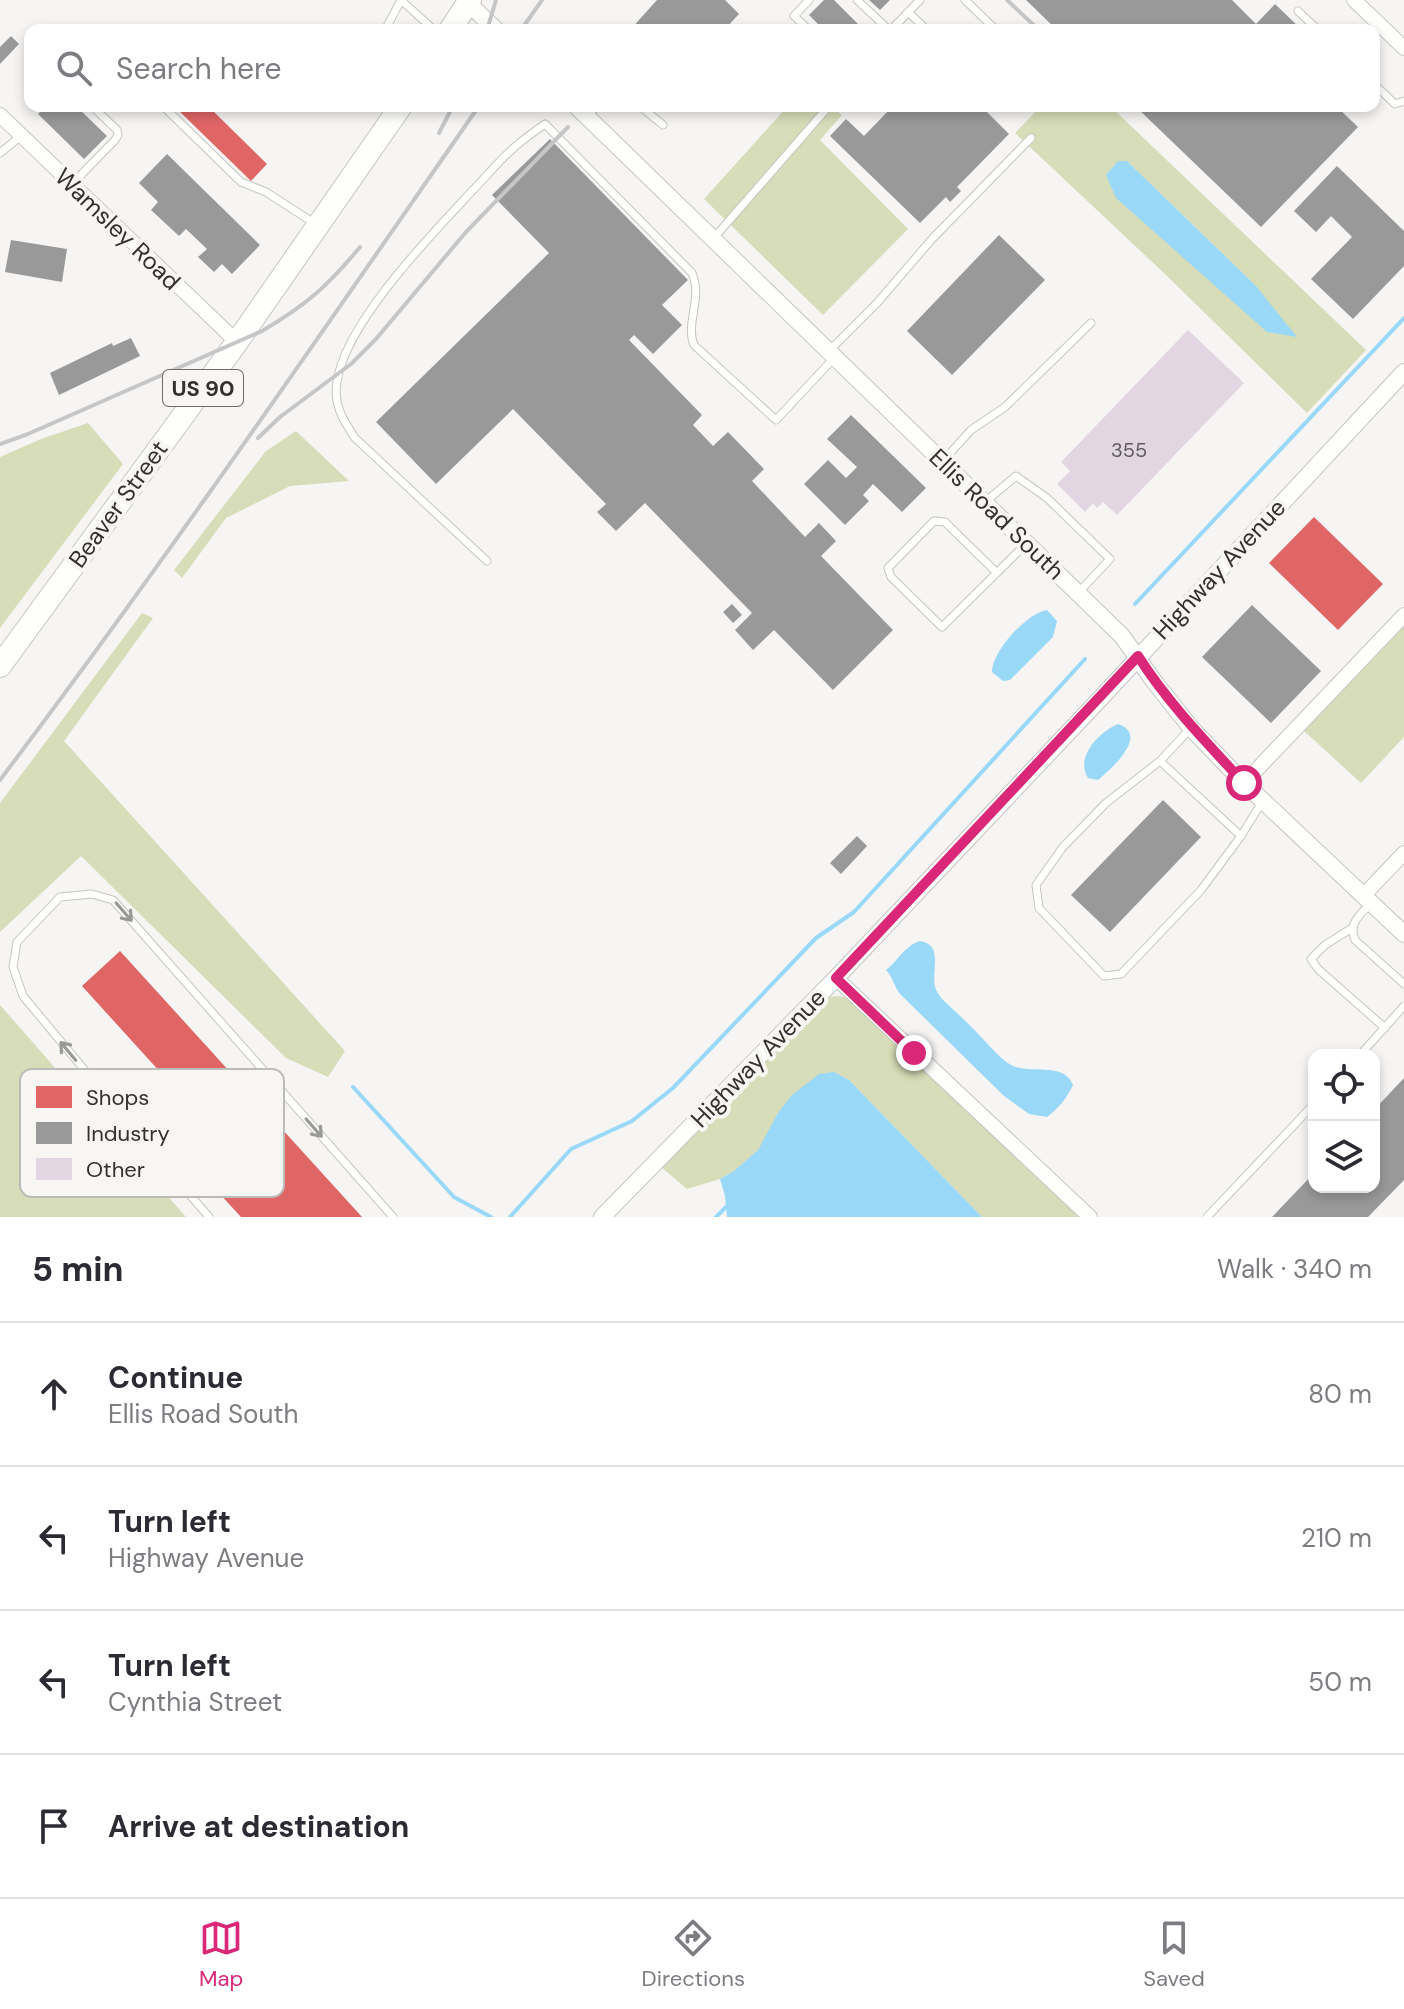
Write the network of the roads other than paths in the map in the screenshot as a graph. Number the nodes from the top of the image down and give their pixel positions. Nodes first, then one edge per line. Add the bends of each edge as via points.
1 (401, 0) edge
2 (809, 0) edge
3 (857, 0) edge
4 (920, 0) edge
5 (965, 0) edge
6 (468, 1) edge
7 (1358, 1) edge
8 (1298, 11) dead end
9 (908, 12) junction
10 (388, 24) edge
11 (427, 24) edge
12 (454, 24) edge
13 (490, 24) edge
14 (803, 24) edge
15 (883, 24) edge
16 (896, 24) edge
17 (921, 24) edge
18 (990, 24) edge
19 (1312, 24) edge
20 (1404, 48) edge
21 (1380, 90) edge
22 (1404, 101) edge
23 (98, 112) edge
24 (169, 112) edge
25 (397, 112) edge
26 (590, 112) edge
27 (647, 112) edge
28 (824, 112) edge
29 (0, 115) edge
30 (663, 125) dead end
31 (21, 136) junction
32 (1031, 138) dead end
33 (0, 153) edge
34 (72, 184) junction
35 (319, 226) junction
36 (713, 239) junction
37 (1091, 323) dead end
38 (237, 342) junction
39 (832, 354) junction
40 (1404, 372) edge
41 (943, 461) junction
42 (985, 502) junction
43 (1027, 543) junction
44 (487, 561) dead end
45 (996, 572) junction
46 (1078, 593) junction
47 (1404, 615) edge
48 (1138, 656) junction
49 (0, 666) edge
50 (1191, 728) junction
51 (1160, 761) junction
52 (1244, 783) junction
53 (1263, 800) junction
54 (1241, 836) junction
55 (1404, 853) edge
56 (1367, 900) junction
57 (1352, 928) junction
58 (1404, 934) edge
59 (836, 978) junction
60 (1404, 984) edge
61 (1404, 1006) edge
62 (1385, 1028) junction
63 (1366, 1049) edge
64 (84, 1069) edge
65 (262, 1069) edge
66 (284, 1094) edge
67 (1308, 1110) edge
68 (192, 1197) edge
69 (209, 1217) edge
70 (393, 1217) edge
71 (602, 1217) edge
72 (1090, 1217) edge
73 (1207, 1217) edge

1 - 10 lane
1 - 11 lane
2 - 14 lane via 794,16
3 - 15 lane
4 - 9 lane
5 - 18 lane
6 - 12 main road
6 - 13 street
7 - 20 street
8 - 19 lane
9 - 16 lane
9 - 17 lane
21 - 22 lane via 1395,104
23 - 34 lane via 118,135
24 - 35 lane via 241,182
25 - 35 main road, Beaver Street / US 90
26 - 36 street, Ellis Road South
27 - 30 lane
28 - 36 lane
29 - 31 street, Wamsley Road
31 - 33 lane
31 - 34 street, Wamsley Road
32 - 39 lane via 932,239
34 - 38 street, Wamsley Road
35 - 38 main road, Beaver Street / US 90
36 - 39 street, Ellis Road South
37 - 41 lane
38 - 49 main road, Beaver Street / US 90
39 - 41 street, Ellis Road South
39 - 44 lane via 776,420 694,345 697,297 692,273 545,124 515,147 392,283 353,335 336,386 342,419 355,438
40 - 48 street, Highway Avenue
41 - 42 street, Ellis Road South
42 - 43 street, Ellis Road South
42 - 46 lane via 1016,476 1047,498 1110,559
43 - 45 lane
43 - 46 street, Ellis Road South
45 - 45 lane via 942,627 888,568 934,521 945,522
46 - 48 street, Ellis Road South
47 - 52 street
48 - 50 street, Ellis Road South
48 - 59 street, Highway Avenue
50 - 51 lane
50 - 52 street, Ellis Road South
51 - 54 lane
51 - 54 lane via 1106,803 1063,847 1036,885 1039,908 1104,976 1121,974 1201,890
52 - 53 street, Ellis Road South
53 - 54 lane
53 - 56 street, Ellis Road South
55 - 56 street
56 - 57 lane
56 - 58 street, Ellis Road South
57 - 60 lane via 1355,940
57 - 62 lane via 1311,959
59 - 71 street, Highway Avenue
59 - 72 street
61 - 62 lane
62 - 63 lane
64 -> 65 lane via 23,996 13,967 17,942 60,897 92,894 113,900
66 -> 70 lane
67 - 73 lane
69 -> 68 lane

